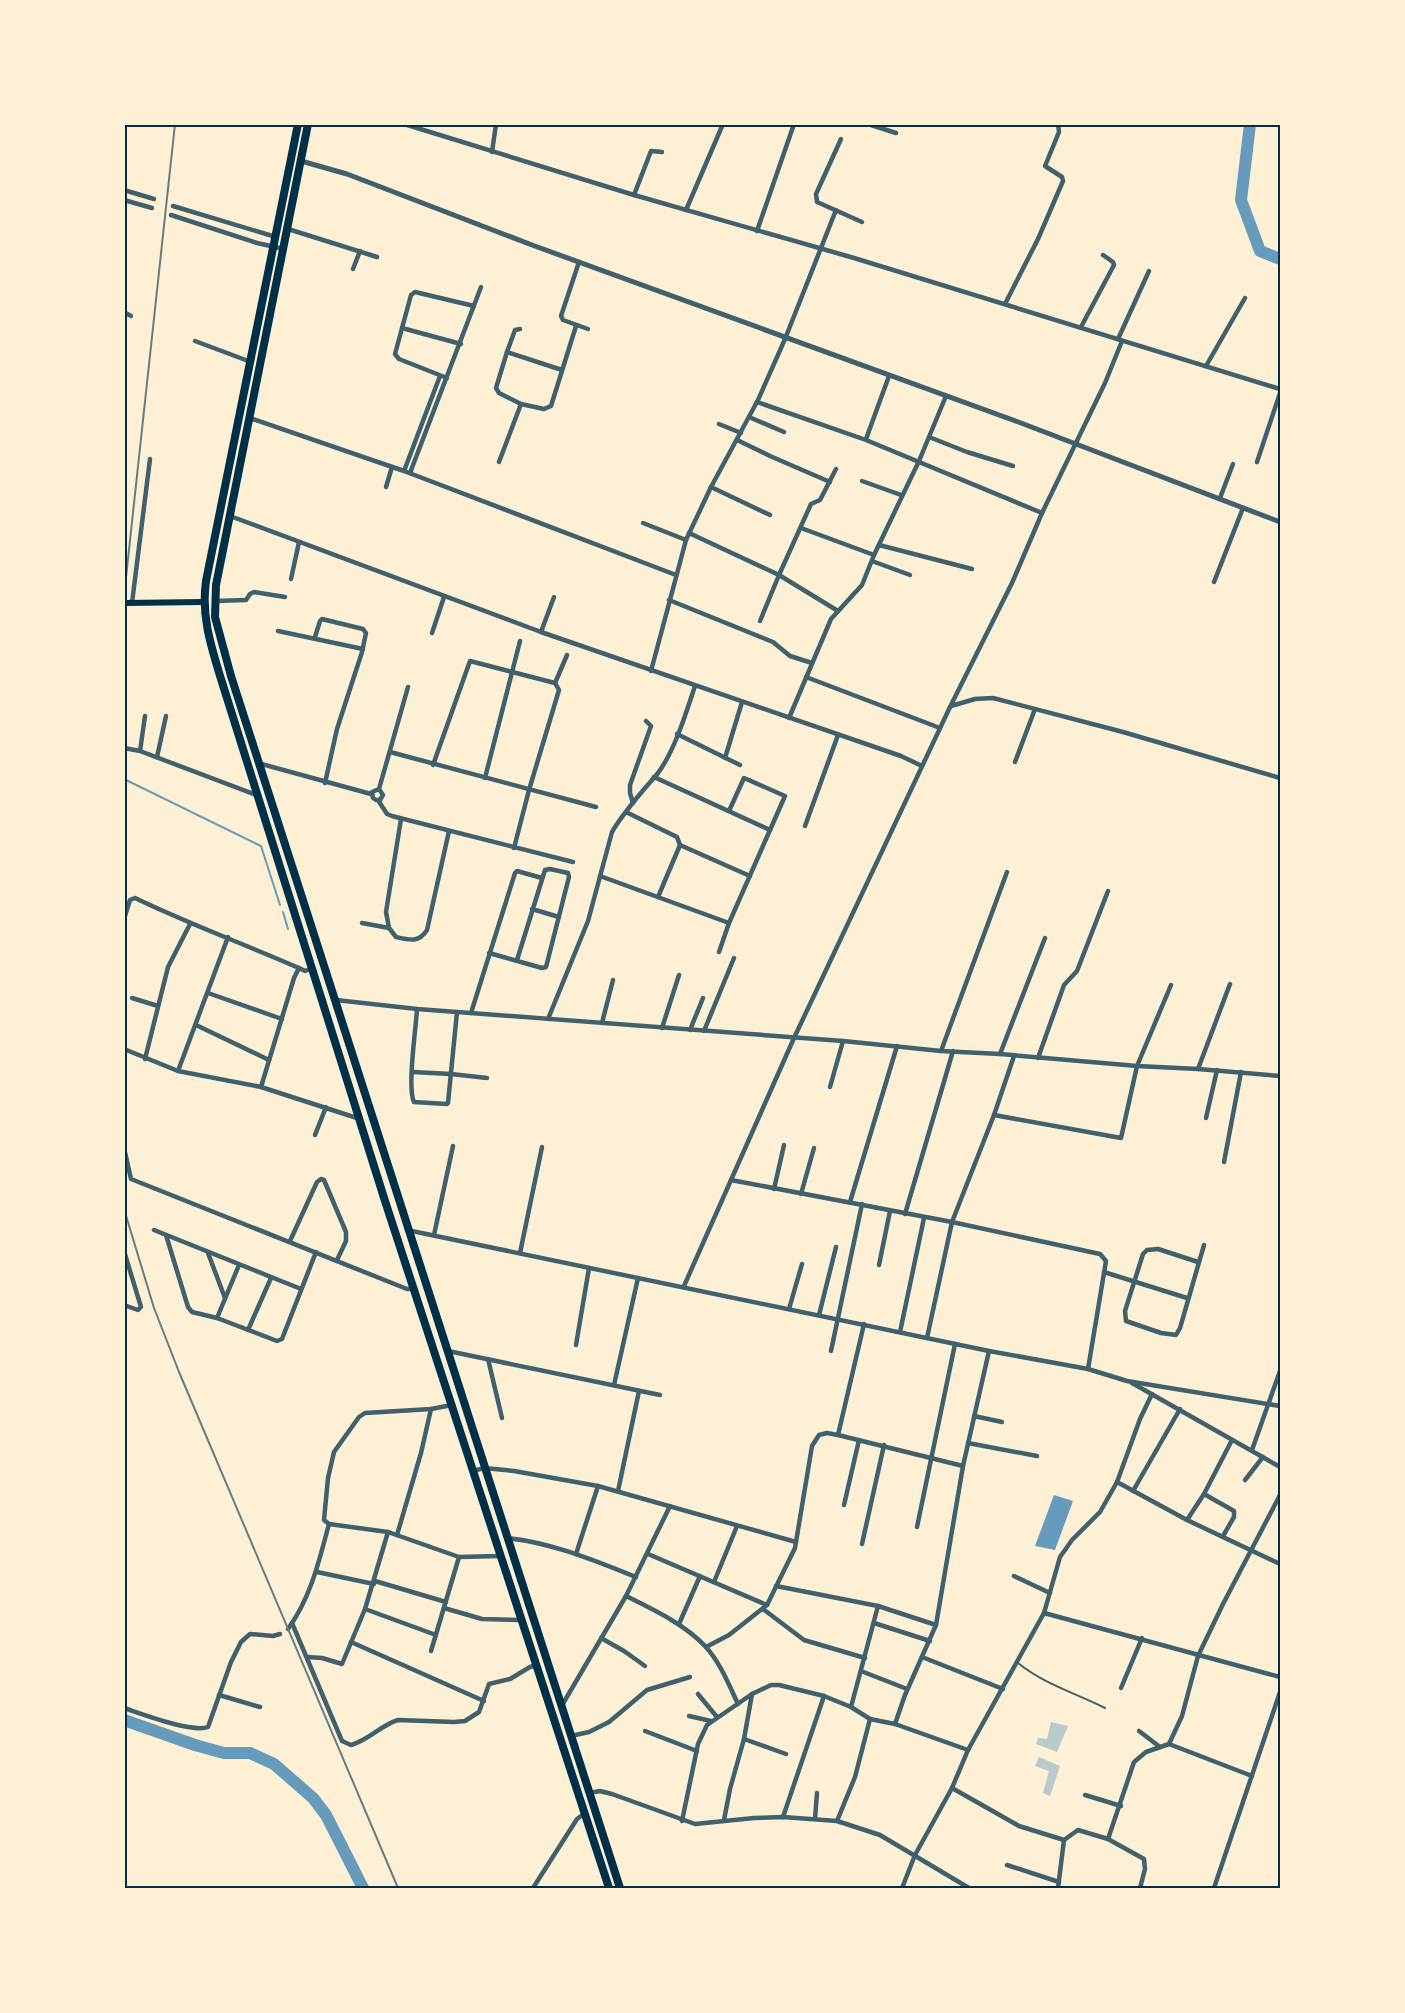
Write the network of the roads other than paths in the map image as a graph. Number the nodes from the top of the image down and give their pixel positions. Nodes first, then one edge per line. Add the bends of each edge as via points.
1 (298, 124) edge
2 (308, 124) edge
3 (496, 124) edge
4 (723, 124) edge
5 (794, 124) edge
6 (868, 124) edge
7 (1058, 124) edge
8 (404, 125) edge
9 (896, 133) dead end
10 (841, 139) dead end
11 (492, 152) junction
12 (662, 152) dead end
13 (301, 161) junction
14 (124, 190) edge
15 (634, 195) junction
16 (154, 199) dead end
17 (124, 200) edge
18 (173, 206) dead end
19 (152, 208) dead end
20 (686, 210) junction
21 (836, 210) junction
22 (171, 215) dead end
23 (862, 222) dead end
24 (288, 229) junction
25 (757, 231) junction
26 (276, 237) junction
27 (286, 239) junction
28 (274, 246) junction
29 (284, 249) junction
30 (821, 249) junction
31 (360, 251) junction
32 (1103, 255) dead end
33 (376, 256) dead end
34 (579, 262) junction
35 (353, 269) dead end
36 (1149, 271) dead end
37 (481, 287) dead end
38 (1245, 298) dead end
39 (1005, 304) junction
40 (474, 306) junction
41 (124, 312) edge
42 (131, 316) dead end
43 (576, 326) junction
44 (1081, 327) junction
45 (402, 328) junction
46 (520, 329) dead end
47 (588, 329) dead end
48 (785, 339) junction
49 (1120, 340) junction
50 (195, 341) dead end
51 (461, 344) junction
52 (507, 352) junction
53 (251, 362) junction
54 (1206, 366) junction
55 (562, 370) junction
56 (440, 376) junction
57 (889, 376) junction
58 (447, 378) junction
59 (1281, 391) edge
60 (946, 396) junction
61 (757, 402) junction
62 (521, 404) junction
63 (749, 417) junction
64 (250, 418) junction
65 (719, 424) dead end
66 (784, 432) dead end
67 (741, 433) junction
68 (928, 437) junction
69 (866, 439) junction
70 (738, 440) junction
71 (1076, 445) junction
72 (150, 459) dead end
73 (919, 461) junction
74 (499, 462) dead end
75 (1257, 462) dead end
76 (1233, 464) dead end
77 (1013, 466) dead end
78 (392, 467) junction
79 (836, 469) dead end
80 (404, 471) junction
81 (410, 473) junction
82 (862, 481) dead end
83 (830, 482) junction
84 (386, 487) dead end
85 (711, 487) junction
86 (901, 495) junction
87 (1220, 498) junction
88 (1243, 508) junction
89 (1042, 513) junction
90 (770, 515) dead end
91 (230, 516) junction
92 (1281, 522) edge
93 (643, 523) dead end
94 (801, 528) junction
95 (689, 533) junction
96 (686, 540) junction
97 (299, 542) junction
98 (879, 545) junction
99 (873, 558) junction
100 (972, 569) dead end
101 (676, 575) junction
102 (779, 575) junction
103 (910, 575) dead end
104 (291, 579) dead end
105 (1214, 582) dead end
106 (285, 597) dead end
107 (444, 597) junction
108 (554, 597) dead end
109 (669, 600) junction
110 (214, 601) junction
111 (204, 602) junction
112 (128, 603) edge
113 (837, 611) junction
114 (760, 621) dead end
115 (278, 631) dead end
116 (541, 632) junction
117 (432, 633) dead end
118 (315, 637) junction
119 (520, 641) dead end
120 (363, 649) junction
121 (567, 655) dead end
122 (812, 663) junction
123 (651, 671) junction
124 (513, 672) junction
125 (806, 677) junction
126 (555, 683) junction
127 (694, 686) junction
128 (408, 687) dead end
129 (742, 702) junction
130 (950, 707) junction
131 (1035, 709) junction
132 (145, 716) dead end
133 (166, 716) dead end
134 (789, 718) junction
135 (646, 721) dead end
136 (940, 728) junction
137 (677, 734) junction
138 (838, 735) junction
139 (124, 748) edge
140 (140, 750) junction
141 (390, 752) junction
142 (157, 757) junction
143 (725, 758) junction
144 (1015, 762) dead end
145 (258, 763) junction
146 (433, 765) junction
147 (740, 765) dead end
148 (922, 766) junction
149 (654, 777) junction
150 (485, 778) junction
151 (1281, 778) edge
152 (325, 783) junction
153 (379, 789) junction
154 (529, 790) junction
155 (371, 794) junction
156 (259, 796) junction
157 (378, 800) junction
158 (633, 802) junction
159 (596, 807) dead end
160 (729, 811) junction
161 (626, 812) junction
162 (401, 819) junction
163 (805, 826) dead end
164 (770, 830) junction
165 (449, 831) junction
166 (680, 845) junction
167 (514, 848) junction
168 (573, 862) dead end
169 (1007, 872) dead end
170 (600, 876) junction
171 (750, 876) junction
172 (542, 878) junction
173 (1108, 891) dead end
174 (658, 897) junction
175 (303, 903) junction
176 (293, 906) junction
177 (532, 909) junction
178 (559, 916) junction
179 (124, 919) edge
180 (729, 922) junction
181 (362, 923) dead end
182 (190, 924) junction
183 (389, 928) junction
184 (228, 937) junction
185 (1045, 938) dead end
186 (489, 952) junction
187 (719, 952) dead end
188 (734, 958) dead end
189 (517, 960) junction
190 (299, 968) junction
191 (313, 968) junction
192 (679, 975) dead end
193 (613, 980) dead end
194 (1230, 984) dead end
195 (1171, 986) dead end
196 (208, 993) junction
197 (132, 998) dead end
198 (703, 998) dead end
199 (334, 1000) junction
200 (158, 1006) junction
201 (417, 1009) junction
202 (456, 1012) junction
203 (471, 1013) junction
204 (282, 1019) junction
205 (548, 1019) junction
206 (602, 1023) junction
207 (196, 1025) junction
208 (662, 1028) junction
209 (690, 1030) junction
210 (704, 1031) junction
211 (794, 1038) junction
212 (843, 1041) junction
213 (897, 1046) junction
214 (124, 1049) edge
215 (942, 1051) junction
216 (953, 1051) junction
217 (1000, 1054) junction
218 (1014, 1056) junction
219 (1038, 1058) junction
220 (145, 1059) junction
221 (269, 1060) junction
222 (1137, 1066) junction
223 (1198, 1069) junction
224 (1217, 1070) junction
225 (178, 1071) junction
226 (412, 1072) junction
227 (1241, 1072) junction
228 (451, 1074) junction
229 (1281, 1076) edge
230 (487, 1078) dead end
231 (830, 1086) dead end
232 (261, 1087) junction
233 (326, 1107) junction
234 (994, 1115) junction
235 (1206, 1118) dead end
236 (361, 1119) junction
237 (315, 1135) dead end
238 (784, 1145) dead end
239 (453, 1146) dead end
240 (542, 1147) dead end
241 (124, 1148) edge
242 (814, 1148) dead end
243 (1224, 1162) dead end
244 (731, 1180) junction
245 (774, 1189) junction
246 (801, 1194) junction
247 (850, 1202) junction
248 (862, 1204) junction
249 (890, 1211) junction
250 (904, 1214) junction
251 (924, 1218) junction
252 (952, 1222) junction
253 (154, 1230) dead end
254 (407, 1230) junction
255 (166, 1235) junction
256 (434, 1235) junction
257 (290, 1241) junction
258 (1204, 1245) dead end
259 (836, 1247) dead end
260 (124, 1251) edge
261 (208, 1252) junction
262 (316, 1252) junction
263 (520, 1253) junction
264 (337, 1260) junction
265 (1198, 1262) junction
266 (802, 1264) dead end
267 (238, 1265) junction
268 (879, 1265) dead end
269 (590, 1268) junction
270 (1104, 1272) junction
271 (271, 1278) junction
272 (638, 1278) junction
273 (1134, 1281) junction
274 (684, 1286) junction
275 (301, 1289) junction
276 (414, 1289) junction
277 (225, 1298) junction
278 (1187, 1298) junction
279 (124, 1305) edge
280 (789, 1309) junction
281 (819, 1315) junction
282 (217, 1318) junction
283 (838, 1318) junction
284 (864, 1324) junction
285 (248, 1330) junction
286 (900, 1332) junction
287 (927, 1338) junction
288 (955, 1344) junction
289 (576, 1345) dead end
290 (448, 1351) junction
291 (831, 1351) dead end
292 (989, 1351) junction
293 (488, 1359) junction
294 (1088, 1369) junction
295 (1281, 1371) edge
296 (1126, 1381) junction
297 (614, 1386) junction
298 (639, 1391) junction
299 (1152, 1394) junction
300 (660, 1395) dead end
301 (1268, 1404) junction
302 (452, 1405) junction
303 (1281, 1406) edge
304 (431, 1409) junction
305 (1180, 1409) junction
306 (974, 1416) junction
307 (502, 1418) dead end
308 (1002, 1422) dead end
309 (838, 1435) junction
310 (859, 1440) junction
311 (1232, 1440) junction
312 (968, 1443) junction
313 (884, 1445) junction
314 (1252, 1450) junction
315 (932, 1456) junction
316 (1037, 1456) dead end
317 (1263, 1457) junction
318 (963, 1466) junction
319 (483, 1467) junction
320 (1281, 1467) edge
321 (473, 1470) junction
322 (1245, 1480) dead end
323 (1117, 1482) junction
324 (598, 1486) junction
325 (618, 1491) junction
326 (1133, 1491) junction
327 (1204, 1494) junction
328 (1281, 1495) edge
329 (844, 1505) dead end
330 (670, 1506) junction
331 (1187, 1520) junction
332 (327, 1524) junction
333 (737, 1526) junction
334 (917, 1527) dead end
335 (388, 1532) junction
336 (398, 1535) junction
337 (1223, 1536) junction
338 (507, 1538) junction
339 (796, 1542) junction
340 (862, 1544) dead end
341 (1251, 1549) junction
342 (576, 1554) junction
343 (648, 1554) junction
344 (500, 1556) junction
345 (459, 1557) junction
346 (1281, 1564) edge
347 (317, 1572) junction
348 (700, 1576) junction
349 (1014, 1576) dead end
350 (636, 1577) junction
351 (714, 1582) junction
352 (374, 1583) junction
353 (776, 1586) junction
354 (1050, 1593) junction
355 (626, 1596) junction
356 (445, 1605) junction
357 (767, 1605) junction
358 (878, 1606) junction
359 (365, 1610) junction
360 (763, 1610) junction
361 (1044, 1613) junction
362 (522, 1620) junction
363 (292, 1623) junction
364 (874, 1623) junction
365 (679, 1624) junction
366 (936, 1625) junction
367 (288, 1629) dead end
368 (280, 1634) dead end
369 (436, 1635) junction
370 (601, 1638) junction
371 (1142, 1638) junction
372 (930, 1641) junction
373 (351, 1642) junction
374 (706, 1647) junction
375 (431, 1651) dead end
376 (1198, 1656) junction
377 (922, 1657) junction
378 (307, 1658) junction
379 (865, 1658) junction
380 (1017, 1663) junction
381 (536, 1665) junction
382 (645, 1666) dead end
383 (861, 1671) junction
384 (690, 1677) dead end
385 (1281, 1677) edge
386 (1121, 1688) dead end
387 (907, 1689) junction
388 (1003, 1689) junction
389 (1281, 1692) edge
390 (698, 1694) dead end
391 (752, 1694) junction
392 (219, 1695) junction
393 (824, 1696) junction
394 (484, 1701) junction
395 (738, 1704) junction
396 (260, 1707) dead end
397 (561, 1707) junction
398 (851, 1707) junction
399 (124, 1708) edge
400 (1105, 1708) dead end
401 (689, 1716) dead end
402 (717, 1717) junction
403 (870, 1719) junction
404 (711, 1721) junction
405 (895, 1724) junction
406 (645, 1731) dead end
407 (1139, 1731) dead end
408 (571, 1736) junction
409 (744, 1739) junction
410 (1169, 1744) junction
411 (1160, 1747) junction
412 (968, 1750) junction
413 (697, 1751) junction
414 (786, 1754) dead end
415 (1252, 1776) junction
416 (952, 1788) junction
417 (589, 1792) junction
418 (818, 1793) dead end
419 (1085, 1795) dead end
420 (1121, 1806) junction
421 (585, 1813) junction
422 (783, 1817) junction
423 (814, 1819) junction
424 (724, 1820) junction
425 (682, 1821) junction
426 (837, 1821) junction
427 (1108, 1839) junction
428 (1064, 1840) junction
429 (915, 1856) junction
430 (612, 1863) junction
431 (1007, 1865) dead end
432 (602, 1866) junction
433 (1059, 1882) junction
434 (533, 1888) edge
435 (609, 1888) edge
436 (620, 1888) edge
437 (902, 1888) edge
438 (969, 1888) edge
439 (1058, 1888) edge
440 (1140, 1888) edge
441 (1214, 1888) edge

1 - 26 highway
2 - 13 highway
3 - 11 street
4 - 20 street
5 - 25 street
6 - 9 street
7 - 39 street via 1059,132 1045,166 1062,181
8 - 11 street
10 - 21 street via 816,194 818,202
11 - 15 street
12 - 15 street via 651,151
13 - 24 highway
13 - 34 street via 347,174
14 - 16 street
15 - 20 street
17 - 19 street
18 - 26 street
20 - 25 street
21 - 23 street
21 - 30 street
22 - 28 street
24 - 27 highway
24 - 31 street
25 - 30 street
26 - 27 street
26 - 28 highway
27 - 29 highway
28 - 29 street
28 - 53 highway
29 - 64 highway
30 - 39 street
30 - 48 street
31 - 33 street
31 - 35 street
32 - 44 street via 1114,265
34 - 43 street via 561,316
34 - 48 street
36 - 49 street
37 - 40 street
38 - 54 street
39 - 44 street
40 - 45 street via 415,292
40 - 51 street
41 - 42 street
43 - 47 street
43 - 55 street
44 - 49 street
45 - 51 street
45 - 56 street via 397,357
46 - 52 street
48 - 57 street
48 - 61 street
49 - 54 street
49 - 71 street
50 - 53 street
51 - 58 street
52 - 55 street
52 - 62 street via 496,388
53 - 111 highway
54 - 59 street
55 - 62 street via 548,408
56 - 58 street
56 - 80 street
57 - 60 street
57 - 69 street
58 - 81 street
59 - 75 street
60 - 68 street
60 - 71 street
61 - 63 street
61 - 69 street
62 - 74 street
63 - 66 street
63 - 67 street
64 - 78 street
64 - 91 highway
65 - 67 street
67 - 70 street
68 - 73 street
68 - 77 street
69 - 73 street
70 - 83 street
70 - 85 street
71 - 87 street
71 - 89 street
72 - 112 street
73 - 86 street
73 - 89 street
76 - 87 street
78 - 80 street
78 - 84 street
79 - 83 street
80 - 81 street
81 - 101 street
82 - 86 street
83 - 94 street via 820,500 811,504
85 - 90 street
85 - 95 street
86 - 98 street
87 - 88 street
88 - 92 street
88 - 105 street
89 - 130 street
91 - 97 street
91 - 110 highway
93 - 96 street
94 - 99 street
94 - 102 street
95 - 96 street
95 - 102 street
96 - 101 street
97 - 104 street
97 - 107 street
98 - 99 street
98 - 100 street
99 - 103 street
99 - 113 street via 862,585
101 - 109 street
102 - 113 street
102 - 114 street
106 - 110 street via 254,592 246,600
107 - 116 street
107 - 117 street
108 - 116 street
109 - 122 street via 773,642 790,656
109 - 123 street
110 - 145 highway via 214,617
111 - 112 main road
111 - 156 highway via 210,643
113 - 122 street
115 - 118 street
116 - 123 street
118 - 120 street
118 - 120 street via 322,619 363,628
119 - 124 street
120 - 152 street via 337,729
121 - 126 street
122 - 125 street
123 - 127 street
124 - 126 street
124 - 146 street via 474,661 467,664
124 - 150 street
125 - 134 street
125 - 136 street
126 - 154 street via 559,690
127 - 129 street
127 - 137 street
128 - 141 street
129 - 134 street
129 - 143 street
130 - 131 street via 984,697
130 - 136 street
131 - 144 street
131 - 151 street
132 - 140 street
133 - 142 street
134 - 138 street
135 - 158 street via 651,726 630,785
136 - 148 street
137 - 143 street
137 - 149 street
138 - 148 street
138 - 163 street
139 - 140 street
140 - 142 street
141 - 146 street
141 - 153 street
142 - 156 street
143 - 147 street
145 - 152 street
145 - 175 highway
146 - 150 street
148 - 211 street
149 - 158 street
149 - 160 street
150 - 154 street
152 - 155 street
153 - 155 street
153 - 157 street via 383,795
154 - 159 street
154 - 167 street
155 - 157 street
156 - 176 highway
157 - 162 street via 387,814
158 - 161 street
160 - 164 street
160 - 164 street via 744,778 785,796
161 - 166 street via 677,837
161 - 170 street via 612,832
162 - 165 street
162 - 183 street via 387,912
164 - 171 street
165 - 167 street
165 - 183 street via 424,934 409,940 396,937
166 - 171 street
166 - 174 street
167 - 168 street
169 - 215 street
170 - 174 street
170 - 205 street via 588,921
171 - 180 street
172 - 177 street
172 - 178 street via 547,869 569,874
172 - 186 street via 514,873
173 - 219 street via 1077,970 1064,985
174 - 180 street
175 - 176 highway
175 - 199 highway
176 - 191 highway
177 - 178 street
177 - 189 street
178 - 189 street via 546,967
179 - 182 street via 130,900 135,898
180 - 187 street
181 - 183 street
182 - 184 street
182 - 200 street via 173,954
184 - 190 street
184 - 196 street
185 - 217 street
186 - 189 street
186 - 203 street
188 - 210 street
190 - 191 street
190 - 204 street
191 - 236 highway
192 - 208 street
193 - 206 street
194 - 223 street
195 - 222 street
196 - 204 street
196 - 207 street
197 - 200 street
198 - 209 street
199 - 201 street
199 - 254 highway
200 - 220 street
201 - 202 street
201 - 226 street
202 - 203 street
202 - 228 street
203 - 205 street
204 - 221 street
205 - 206 street
206 - 208 street
207 - 221 street
207 - 225 street
208 - 209 street
209 - 210 street
210 - 211 street
211 - 212 street
211 - 244 street
212 - 213 street
212 - 231 street
213 - 215 street
213 - 247 street
214 - 220 street
215 - 216 street
216 - 217 street
216 - 250 street
217 - 218 street
218 - 219 street
218 - 234 street
219 - 222 street
220 - 225 street
221 - 232 street
222 - 223 street
222 - 234 street via 1121,1138
223 - 224 street
224 - 227 street
224 - 235 street
225 - 232 street
226 - 228 street
226 - 228 street via 412,1101 442,1104 448,1103
227 - 229 street
227 - 243 street
228 - 230 street
232 - 233 street
233 - 236 street
233 - 237 street
234 - 252 street
236 - 276 highway
238 - 245 street
239 - 256 street
240 - 263 street
241 - 257 street via 131,1179
242 - 246 street
244 - 245 street
244 - 274 street
245 - 246 street
246 - 247 street
247 - 248 street
248 - 249 street
248 - 283 street
249 - 250 street
249 - 268 street
250 - 251 street
251 - 252 street
251 - 286 street
252 - 270 street via 1100,1254 1106,1261
252 - 287 street
253 - 255 street
254 - 256 street
254 - 290 highway
255 - 261 street
255 - 282 street via 188,1307 192,1312
256 - 263 street
257 - 262 street
257 - 264 street via 317,1182 324,1180 346,1232
258 - 265 street
259 - 281 street
260 - 279 street via 141,1307 138,1310
261 - 267 street
261 - 277 street
262 - 264 street
262 - 275 street
263 - 269 street
264 - 276 street
265 - 273 street via 1149,1248
265 - 278 street
266 - 280 street
267 - 271 street
267 - 277 street
269 - 272 street
269 - 289 street
270 - 273 street
270 - 294 street
271 - 275 street
271 - 285 street
272 - 274 street
272 - 297 street
273 - 278 street
273 - 278 street via 1124,1317 1139,1327 1176,1335
274 - 280 street
275 - 285 street via 281,1341
276 - 302 highway
277 - 282 street
280 - 281 street
281 - 283 street
282 - 285 street
283 - 284 street
283 - 291 street
284 - 286 street
284 - 309 street
286 - 287 street
287 - 288 street
288 - 292 street
288 - 315 street
290 - 293 street
290 - 319 highway
292 - 294 street
292 - 306 street
293 - 297 street
293 - 307 street
294 - 296 street
295 - 301 street
296 - 299 street
296 - 301 street
297 - 298 street
298 - 300 street
298 - 325 street
299 - 305 street
299 - 323 street
301 - 303 street
301 - 314 street
302 - 304 street
302 - 321 highway
304 - 332 street via 365,1413 359,1417 330,1463 324,1505
304 - 336 street
305 - 311 street
305 - 326 street
306 - 308 street
306 - 312 street
309 - 310 street
309 - 339 street via 819,1435 812,1446
310 - 313 street
310 - 329 street
311 - 314 street
311 - 327 street
312 - 316 street
312 - 318 street
313 - 315 street
313 - 340 street
314 - 317 street
315 - 318 street
315 - 334 street
317 - 320 street
317 - 322 street
318 - 366 street
319 - 321 street
319 - 324 street
319 - 338 highway
321 - 344 highway
323 - 326 street
323 - 354 street via 1100,1512 1060,1557
324 - 325 street
324 - 342 street
325 - 330 street
326 - 331 street
327 - 331 street
327 - 337 street via 1234,1511
328 - 341 street
330 - 333 street
330 - 343 street
331 - 337 street
332 - 335 street
332 - 347 street
333 - 339 street
333 - 351 street
335 - 336 street
335 - 352 street
336 - 345 street
337 - 341 street
338 - 342 street via 534,1541
338 - 397 highway
339 - 353 street
341 - 346 street
341 - 376 street
342 - 350 street
343 - 348 street
343 - 350 street
344 - 345 street
344 - 362 highway
345 - 356 street
347 - 352 street
347 - 363 street
348 - 351 street
348 - 365 street
349 - 354 street
350 - 355 street
351 - 357 street
352 - 356 street
352 - 359 street
353 - 357 street
353 - 358 street
354 - 361 street
355 - 365 street
355 - 370 street
356 - 362 street via 482,1619
356 - 369 street
357 - 360 street
358 - 364 street
358 - 366 street
359 - 369 street
359 - 373 street
360 - 374 street
360 - 379 street via 816,1644
361 - 371 street
361 - 380 street
362 - 381 highway
363 - 367 street
363 - 378 street
364 - 372 street
364 - 379 street
365 - 374 street
366 - 372 street
368 - 392 street via 256,1633 246,1637 231,1662
369 - 375 street
370 - 382 street
370 - 397 street
371 - 376 street
371 - 386 street
372 - 377 street
373 - 378 street via 342,1664
373 - 394 street
374 - 395 street
376 - 385 street
376 - 410 street via 1182,1716
377 - 387 street
377 - 388 street
378 - 394 street via 346,1744 359,1742 398,1719 465,1721 479,1712
379 - 383 street
380 - 388 street
380 - 400 lane via 1032,1675
381 - 394 street via 510,1679 489,1684
381 - 421 highway
383 - 387 street
383 - 398 street
384 - 408 street via 647,1690 609,1722
387 - 405 street
388 - 412 street
389 - 415 street
390 - 402 street
391 - 393 street via 779,1685
391 - 395 street
391 - 409 street
392 - 396 street
392 - 399 street via 210,1725 202,1729
393 - 398 street
393 - 422 street
395 - 402 street
397 - 408 highway
398 - 403 street
401 - 404 street
402 - 404 street
403 - 405 street
403 - 426 street via 855,1777
404 - 413 street via 700,1736
405 - 412 street
406 - 413 street
407 - 411 street
408 - 417 highway
409 - 414 street
409 - 424 street
410 - 411 street
410 - 415 street
411 - 420 street via 1134,1762
412 - 416 street
413 - 425 street
415 - 441 street
416 - 428 street via 1019,1826
416 - 429 street
417 - 425 street via 612,1794
417 - 430 highway
418 - 423 street
419 - 420 street
420 - 427 street
421 - 432 highway
421 - 434 street via 577,1819
422 - 423 street
422 - 424 street
423 - 426 street
424 - 425 street via 695,1824
426 - 429 street via 880,1835
427 - 428 street via 1078,1830
427 - 440 street via 1144,1859
428 - 433 street
429 - 437 street
429 - 438 street
430 - 432 highway
430 - 436 highway
431 - 433 street
432 - 435 highway
433 - 439 street

